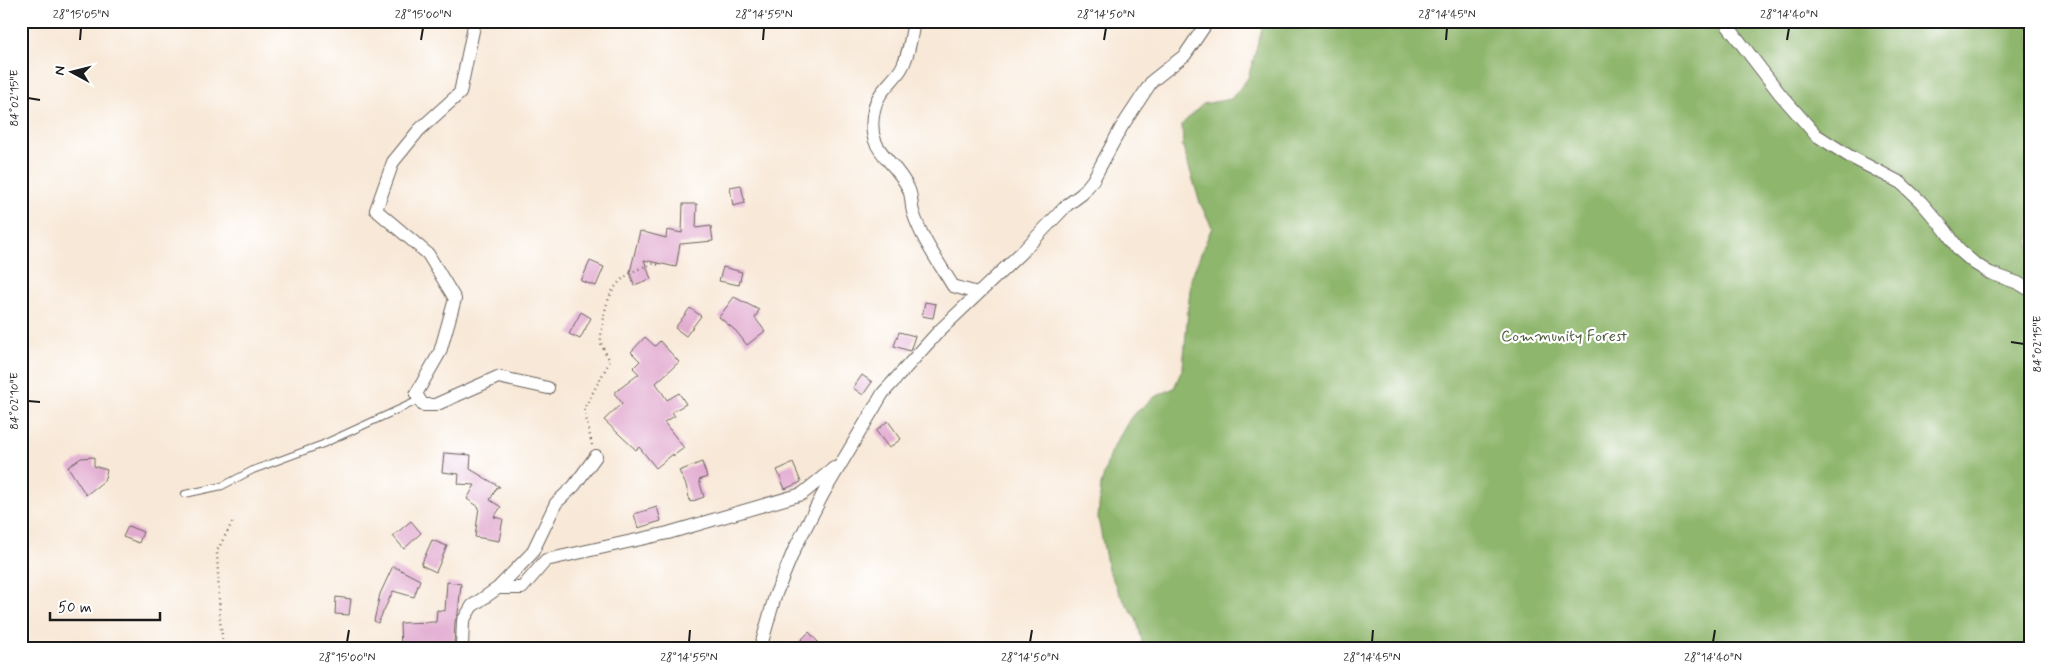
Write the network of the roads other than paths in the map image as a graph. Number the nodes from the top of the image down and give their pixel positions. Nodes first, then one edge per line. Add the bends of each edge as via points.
1 (475, 21) edge
2 (914, 21) edge
3 (1208, 21) edge
4 (1724, 21) edge
5 (2030, 290) edge
6 (976, 293) junction
7 (548, 388) dead end
8 (419, 400) junction
9 (596, 456) road end
10 (842, 461) junction
11 (185, 494) dead end
12 (498, 588) junction
13 (462, 646) dead end
14 (760, 649) edge

1 - 8 street via 460,93 419,130 393,162 376,210 428,254 455,298 440,352 416,394
2 - 6 street via 910,45 901,68 878,97 873,137 910,192 913,212 953,286
3 - 6 street via 1185,55 1152,81 1082,194
4 - 5 street via 1816,135 1900,184 1921,202 1959,250 1974,263
6 - 10 street via 883,393
7 - 8 street via 498,377 435,405 423,405
8 - 11 lane via 222,486
9 - 12 street via 574,486 556,503 532,553
10 - 12 street via 802,494 668,533 546,560 522,588
10 - 14 street via 794,550 775,596
12 - 13 street via 472,606 464,621

